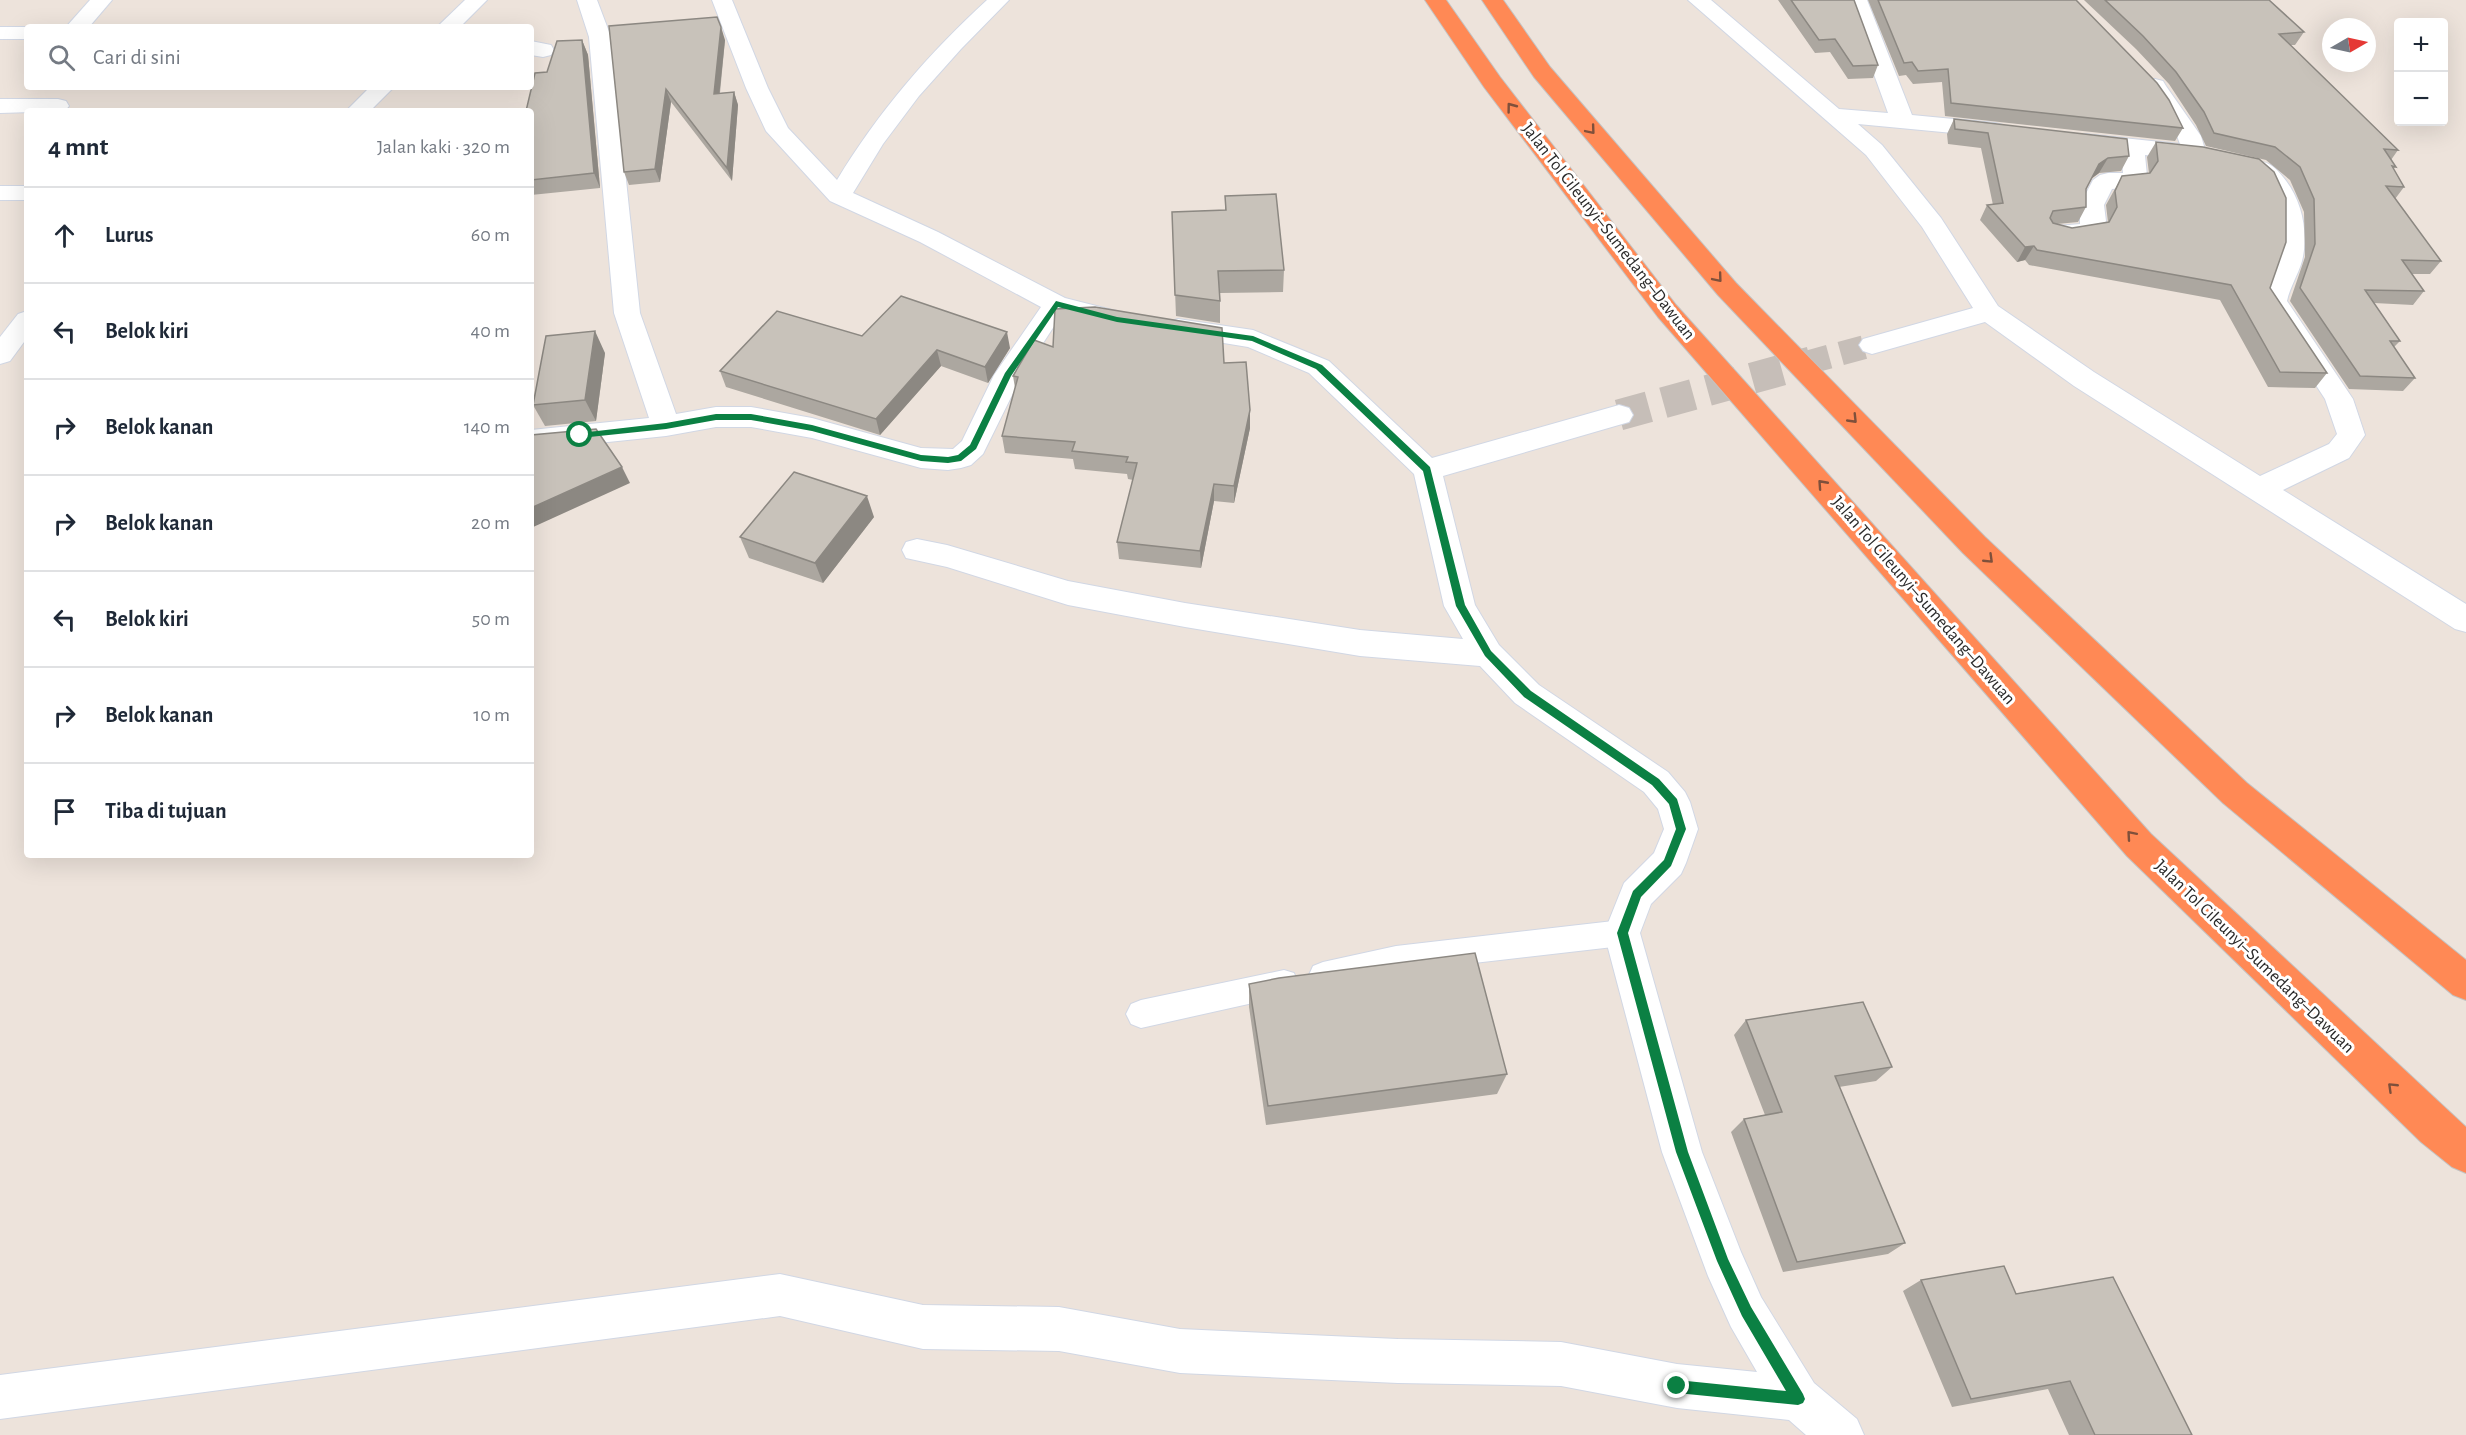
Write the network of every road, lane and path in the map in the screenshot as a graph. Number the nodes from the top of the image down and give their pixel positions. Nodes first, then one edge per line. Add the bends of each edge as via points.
1 (102, 0) edge
2 (477, 0) edge
3 (587, 0) edge
4 (722, 0) edge
5 (999, 0) edge
6 (1436, 0) edge
7 (1492, 0) edge
8 (1698, 0) edge
9 (1857, 0) edge
10 (80, 24) edge
11 (451, 24) edge
12 (0, 33) edge
13 (24, 33) edge
14 (2141, 70) edge
15 (380, 90) edge
16 (0, 106) edge
17 (58, 106) dead end
18 (360, 108) edge
19 (1832, 115) junction
20 (1902, 120) junction
21 (2012, 132) edge
22 (2059, 137) edge
23 (2132, 146) junction
24 (2215, 157) junction
25 (0, 193) edge
26 (24, 193) edge
27 (839, 196) junction
28 (2056, 232) edge
29 (1056, 304) junction
30 (1989, 312) junction
31 (24, 324) edge
32 (1872, 345) tunnel mouth
33 (0, 355) edge
34 (1619, 415) tunnel mouth
35 (666, 426) junction
36 (534, 440) edge
37 (1426, 470) junction
38 (2259, 489) junction
39 (917, 550) dead end
40 (2466, 620) edge
41 (1488, 654) junction
42 (1622, 933) junction
43 (2430, 953) junction
44 (2466, 978) edge
45 (2466, 983) edge
46 (1141, 1014) dead end
47 (2434, 1128) junction
48 (2466, 1153) edge
49 (2466, 1158) edge
50 (0, 1397) edge
51 (1798, 1399) junction
52 (1841, 1435) edge

1 - 10 street
2 - 11 street
3 - 35 street via 600,37 627,313
4 - 27 street via 778,131
5 - 27 street via 963,32 908,94 860,159
47 -> 6 highway, Jalan Tol Cileunyi–Sumedang–Dawuan via 2139,845 1667,311 1492,82
7 -> 43 highway via 1542,72 1727,289 1974,545 2235,793
8 - 19 street
9 - 20 street
12 - 13 street
14 - 24 street via 2189,136
15 - 18 street
16 - 17 street
19 - 20 street
19 - 30 street via 1874,150 1932,223
20 - 21 street
22 - 23 street
23 - 24 street
23 - 28 street via 2135,176 2131,181 2108,180 2102,185 2092,204 2094,221 2090,231
24 - 38 street via 2258,166 2277,182 2290,212 2290,257 2274,301 2285,324 2334,389 2351,435 2339,451
25 - 26 street
27 - 29 street via 929,237
29 - 35 street via 1008,375 974,447 961,458 921,458 812,428 751,417 716,417
29 - 37 street via 1145,323 1253,339 1319,367
30 - 32 street
30 - 38 street via 2084,379
31 - 33 street
34 - 37 street
35 - 36 street
37 - 41 street via 1460,606
38 - 40 street
39 - 41 street via 1068,593 1173,613 1360,643
41 - 42 street via 1527,694 1656,782 1673,802 1681,829 1668,863 1637,894
42 - 46 lane via 1396,959
42 - 51 street via 1682,1152 1719,1251 1746,1312
43 - 44 highway
43 - 45 highway
47 - 48 highway, Jalan Tol Cileunyi–Sumedang–Dawuan
47 - 49 highway
50 - 51 street via 780,1295 923,1327 1059,1329 1180,1350 1561,1364 1677,1386
51 - 52 street

